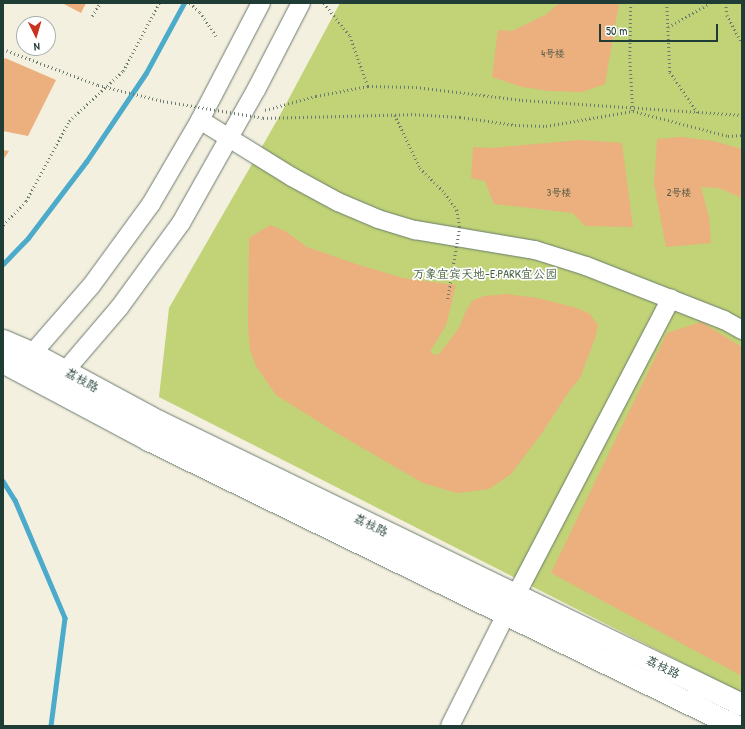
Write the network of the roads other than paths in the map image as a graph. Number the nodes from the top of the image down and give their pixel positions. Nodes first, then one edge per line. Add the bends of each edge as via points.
1 (261, 3) edge
2 (301, 3) edge
3 (200, 120) junction
4 (229, 139) junction
5 (671, 300) junction
6 (742, 330) edge
7 (3, 342) edge
8 (32, 354) junction
9 (10, 366) edge
10 (65, 371) junction
11 (48, 386) junction
12 (511, 605) junction
13 (742, 706) edge
14 (450, 726) edge
15 (736, 726) edge

1 - 3 street
2 - 4 street
3 - 4 street
3 - 8 street via 151,204 91,286
4 - 5 street via 338,202 378,219 415,230 535,250 586,266
4 - 10 street via 181,223 152,265
5 - 6 street via 724,320
5 - 12 street
7 - 8 street, 荔枝路
8 - 9 street
8 - 10 street, 荔枝路
9 - 11 street, 荔枝路
10 - 11 street
10 - 12 street, 荔枝路
11 - 12 street, 荔枝路 via 149,440
12 - 13 street, 荔枝路
12 - 14 street
12 - 15 street, 荔枝路

